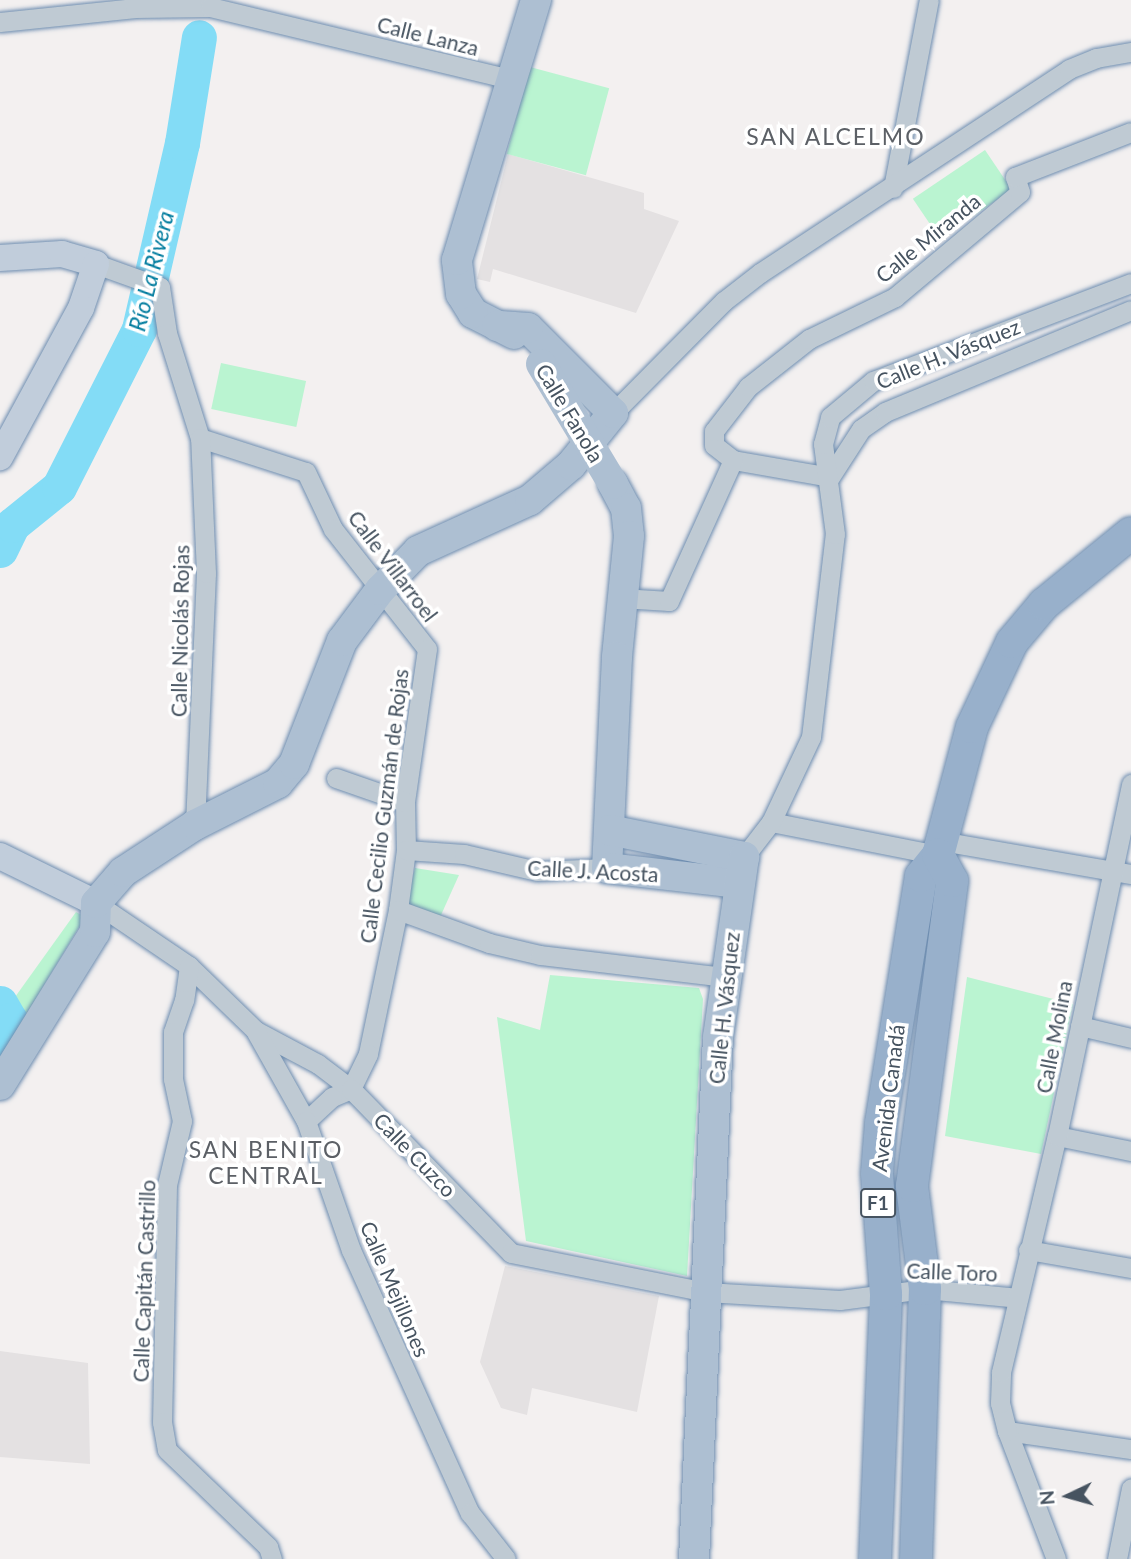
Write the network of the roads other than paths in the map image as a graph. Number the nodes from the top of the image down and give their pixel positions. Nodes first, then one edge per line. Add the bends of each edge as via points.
1 (536, 0) edge
2 (929, 0) edge
3 (82, 6) edge
4 (0, 22) edge
5 (1131, 52) edge
6 (514, 80) junction
7 (1131, 132) edge
8 (893, 188) junction
9 (0, 258) edge
10 (96, 264) junction
11 (1131, 283) edge
12 (1131, 310) edge
13 (497, 326) junction
14 (613, 413) junction
15 (200, 438) junction
16 (0, 457) edge
17 (733, 460) junction
18 (830, 477) junction
19 (1131, 533) edge
20 (380, 590) junction
21 (621, 598) junction
22 (427, 649) joint
23 (337, 778) dead end
24 (1131, 784) edge
25 (405, 802) junction
26 (771, 822) junction
27 (195, 825) junction
28 (609, 830) junction
29 (940, 848) junction
30 (405, 850) junction
31 (0, 856) edge
32 (607, 868) junction
33 (741, 870) junction
34 (1111, 872) junction
35 (1131, 874) edge
36 (96, 903) junction
37 (398, 910) junction
38 (189, 966) junction
39 (725, 977) junction
40 (1080, 1026) junction
41 (256, 1031) junction
42 (1131, 1038) edge
43 (0, 1085) edge
44 (351, 1089) junction
45 (306, 1121) junction
46 (1058, 1136) junction
47 (1131, 1151) edge
48 (1028, 1250) junction
49 (1131, 1268) edge
50 (925, 1289) junction
51 (706, 1292) junction
52 (886, 1294) junction
53 (1018, 1298) junction
54 (1007, 1432) junction
55 (1131, 1449) edge
56 (1131, 1488) edge
57 (272, 1559) edge
58 (506, 1559) edge
59 (694, 1559) edge
60 (875, 1559) edge
61 (916, 1559) edge
62 (1056, 1559) edge
63 (1117, 1559) edge

1 - 6 main road, Calle Fanola
2 - 8 street
3 - 4 street, Calle Lanza
3 - 6 street, Calle Lanza via 211,7
5 - 8 street via 1069,69
6 - 13 main road, Calle Fanola via 457,260 461,294 473,313
7 - 17 street, Calle Miranda via 1016,177 1020,192 895,297 809,339 748,387 714,431 714,445
8 - 14 street via 724,301
9 - 10 main road via 62,254
10 - 15 street via 160,287 167,333
10 - 16 main road via 81,308
11 - 18 street, Calle H. Vásquez via 873,382 830,417 823,444
12 - 18 street, Calle H. Vásquez via 885,412 861,429
13 - 14 main road via 528,328
13 - 21 main road, Calle Fanola, bridge via 520,338 541,363 626,508 629,536
14 - 20 main road via 571,465 530,500 418,551
15 - 20 street, Calle Villarroel via 306,472 332,528
15 - 27 street, Calle Nicolás Rojas via 206,573
17 - 18 street
17 - 21 street via 669,601
18 - 26 street, Calle H. Vásquez via 835,534 811,737
19 - 29 highway, Avenida Canadá / F1 via 1044,604 1012,642 972,727
20 - 22 street, Calle Villarroel
20 - 27 main road via 342,641 294,764 278,783
21 - 28 main road, Calle Fanola
22 - 25 street, Calle Cecilio Guzmán de Rojas
23 - 25 street
24 - 34 street, Calle Molina
25 - 30 street, Calle Cecilio Guzmán de Rojas
26 - 29 street
26 - 33 street, Calle H. Vásquez
27 - 36 main road via 123,872
28 - 32 main road, Calle Fanola
28 - 33 main road, Calle J. Acosta
29 - 34 street
29 - 50 highway, Avenida Canadá / F1 via 952,881 912,1186
29 - 52 highway, Avenida Canadá / F1 via 920,876 881,1123 878,1199
30 - 32 street, Calle J. Acosta via 464,854 537,871
30 - 37 street, Calle Cecilio Guzmán de Rojas
31 - 36 main road, Calle Cuzco
32 - 33 main road, Calle J. Acosta
33 - 39 main road, Calle H. Vásquez
34 - 35 street
34 - 40 street, Calle Molina
36 - 38 street, Calle Cuzco
36 - 43 main road via 95,932
37 - 39 street via 540,956
37 - 44 street, Calle Cecilio Guzmán de Rojas via 368,1055
38 - 41 street, Calle Cuzco
38 - 57 street, Calle Capitán Castrillo via 173,1032 173,1079 182,1121 167,1185 162,1422 167,1450 268,1547
39 - 51 main road, Calle H. Vásquez
40 - 42 street
40 - 46 street, Calle Molina
41 - 44 street, Calle Cuzco via 318,1064
41 - 45 street, Calle Mejillones
44 - 45 street via 332,1097
44 - 51 street, Calle Cuzco via 511,1253
45 - 58 street, Calle Mejillones via 351,1250 470,1513
46 - 47 street
46 - 48 street, Calle Molina
48 - 49 street
48 - 53 street, Calle Molina
50 - 52 street, Calle Toro
50 - 53 street, Calle Toro
50 - 61 highway, Avenida Canadá / F1
51 - 52 street, Calle Cuzco via 840,1300
51 - 59 main road, Calle H. Vásquez
52 - 60 highway, Avenida Canadá / F1
53 - 54 street, Calle Molina via 1001,1372 1000,1403
54 - 55 street
54 - 62 street, Calle Molina
56 - 63 street

